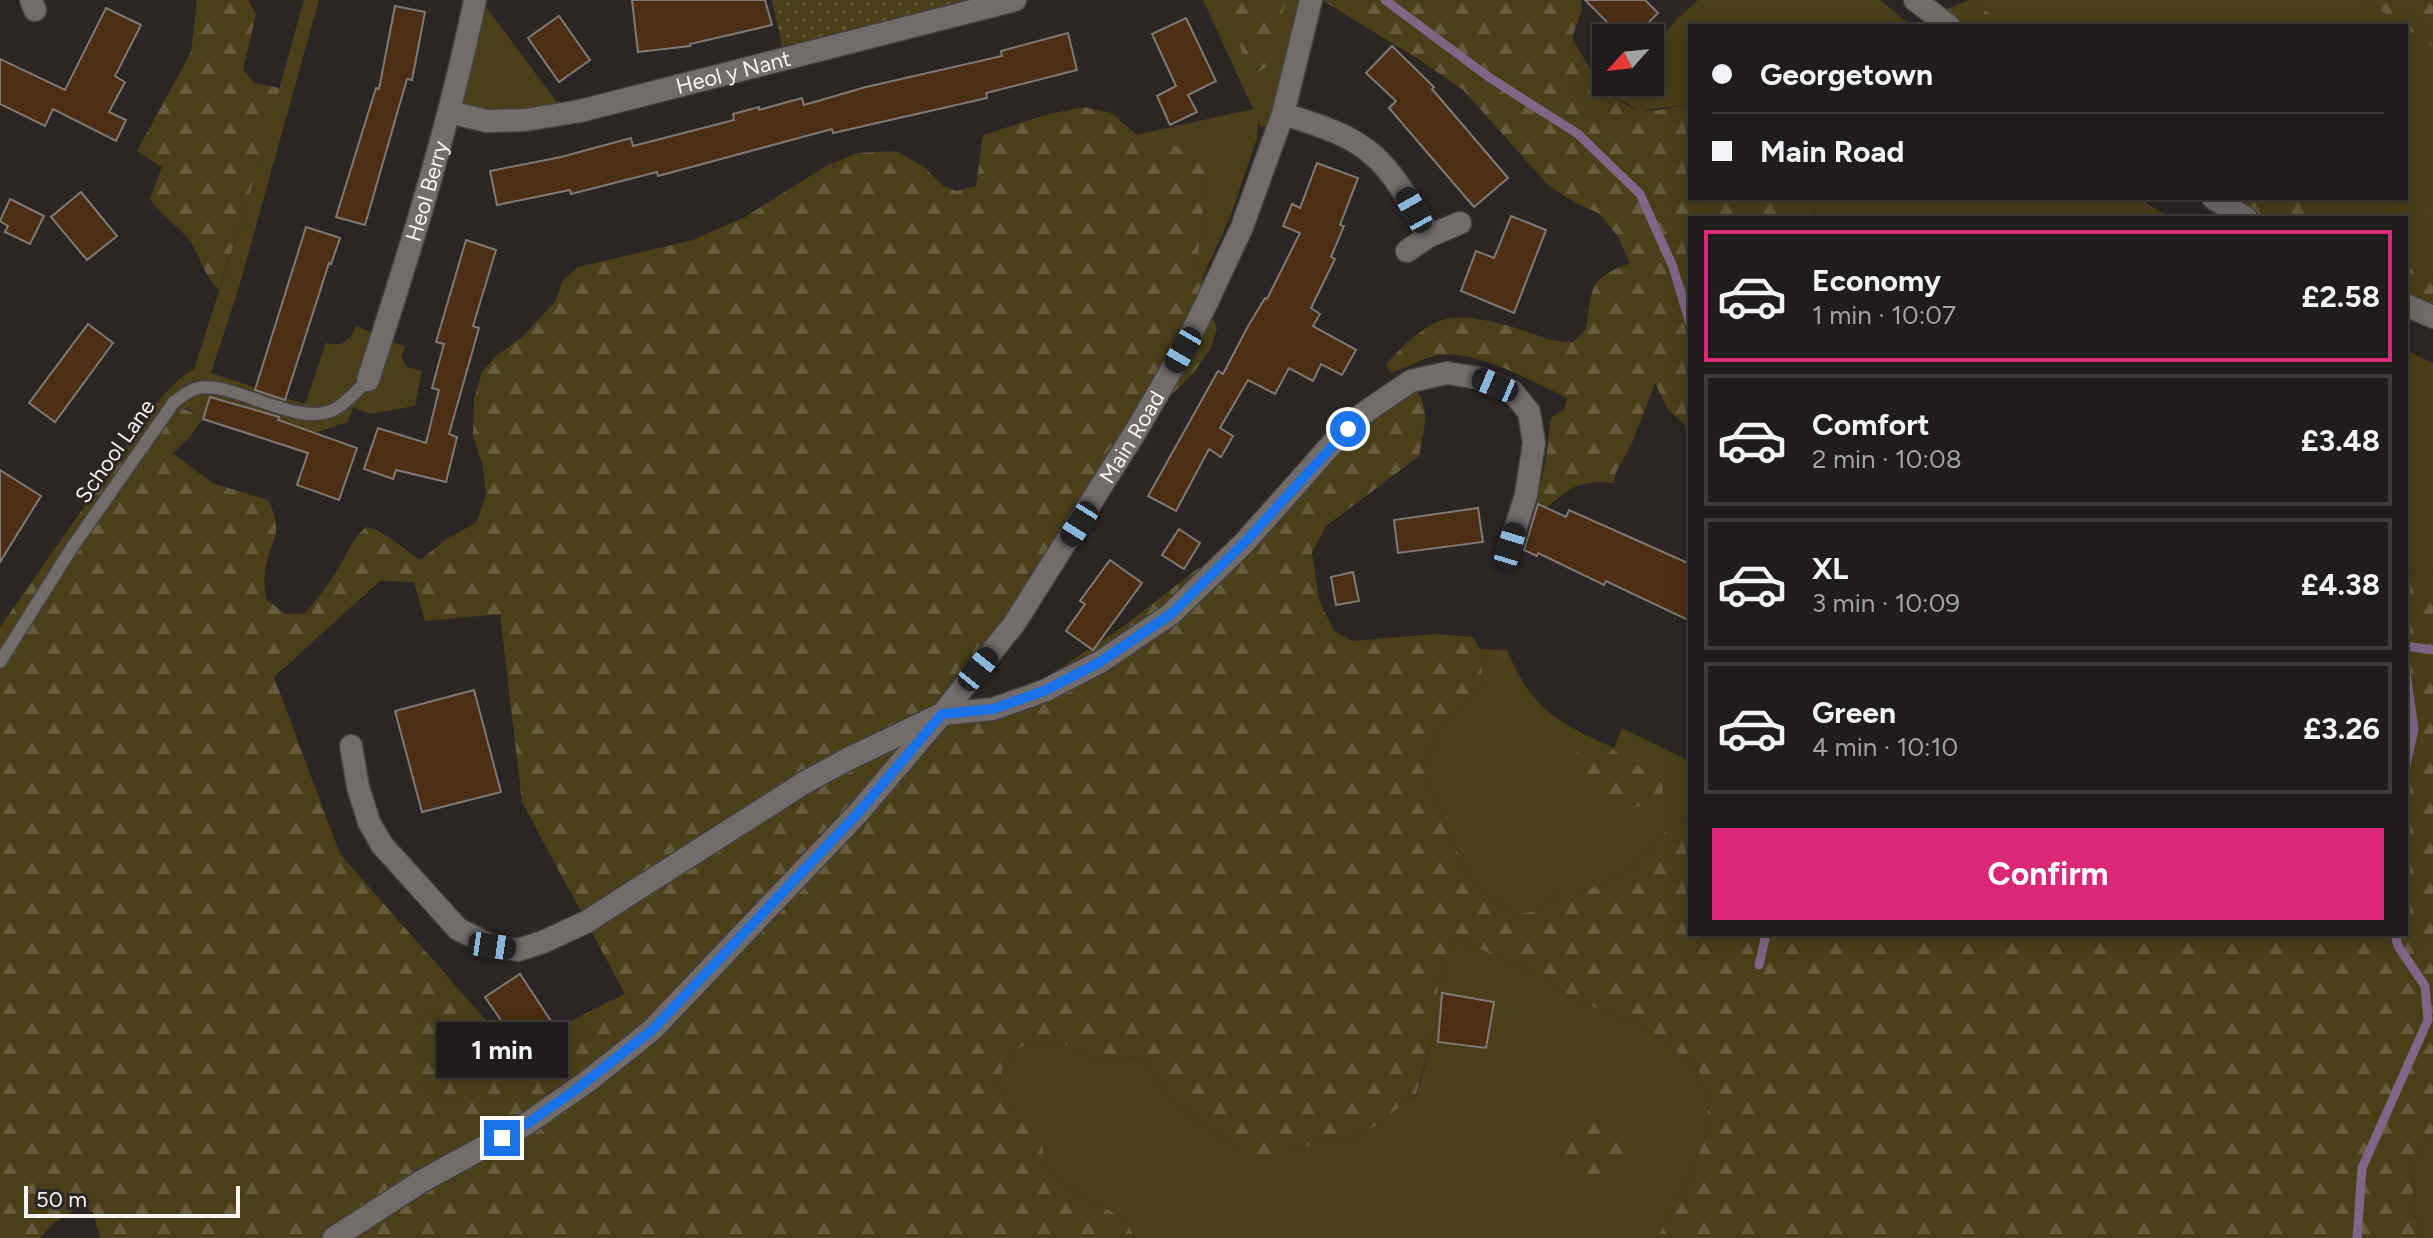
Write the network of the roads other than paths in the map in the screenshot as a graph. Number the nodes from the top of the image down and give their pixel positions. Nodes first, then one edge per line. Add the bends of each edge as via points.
1 (475, 0) edge
2 (1015, 0) edge
3 (1311, 0) edge
4 (1915, 0) edge
5 (1946, 24) edge
6 (450, 112) junction
7 (1283, 114) junction
8 (2216, 200) edge
9 (2243, 216) edge
10 (1460, 223) dead end
11 (1429, 236) junction
12 (1407, 251) dead end
13 (2408, 306) edge
14 (2433, 317) edge
15 (368, 380) joint
16 (1510, 546) dead end
17 (0, 662) edge
18 (942, 714) junction
19 (351, 746) dead end
20 (334, 1238) edge

1 - 6 street, Heol Berry
2 - 6 street, Heol y Nant via 580,111 486,121
3 - 7 street, Main Road
4 - 5 street
6 - 15 street, Heol Berry
7 - 11 street via 1347,137 1380,159
7 - 18 street, Main Road via 1242,227 1183,350 1023,611
8 - 9 street
10 - 11 street
11 - 12 street
13 - 14 street
15 - 17 lane, School Lane via 336,409 319,415 213,388 196,388 174,402
16 - 18 street via 1526,495 1534,443 1529,412 1512,391 1479,378 1447,373 1411,381 1364,413 1332,444 1245,542 1171,614 1100,662 1044,691 993,709
18 - 19 street via 804,783 586,922 518,950 492,946 458,929 382,845 358,787
18 - 20 street, Main Road via 858,813 652,1030 528,1123 422,1181

